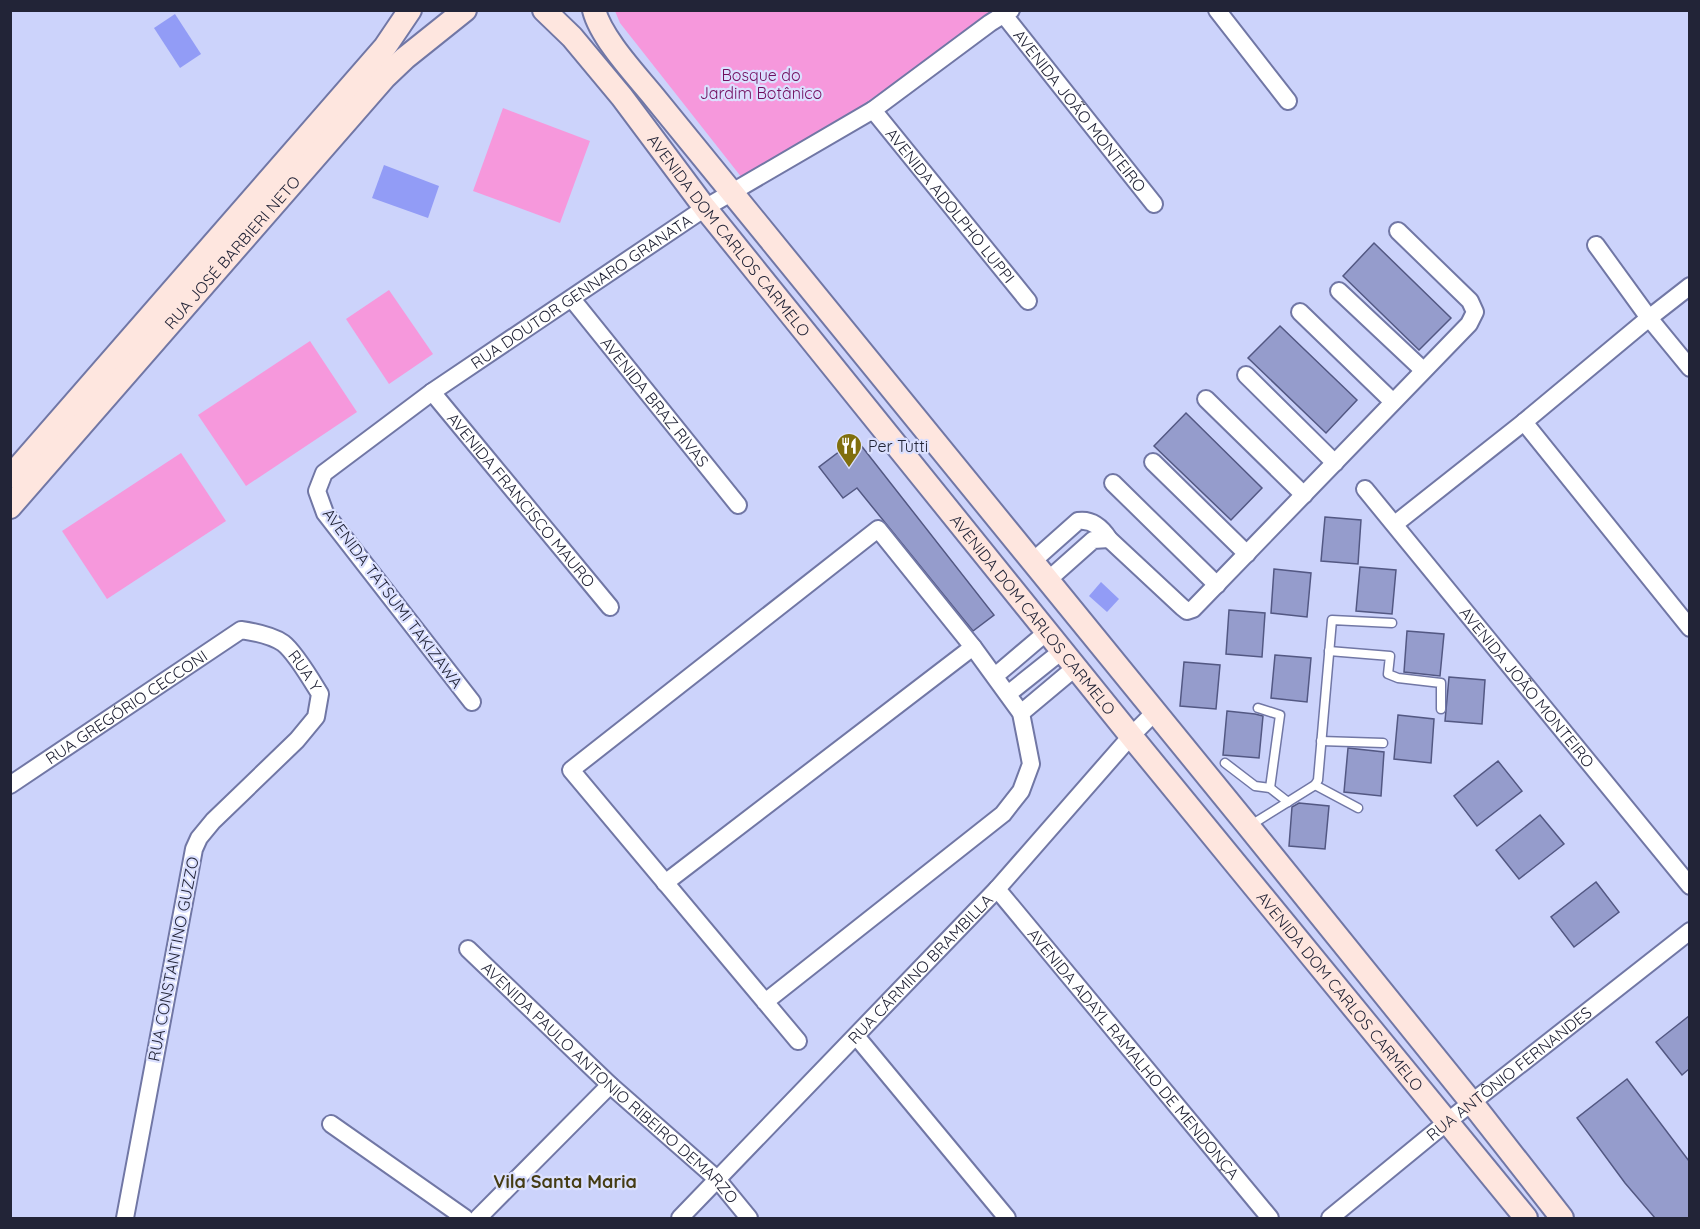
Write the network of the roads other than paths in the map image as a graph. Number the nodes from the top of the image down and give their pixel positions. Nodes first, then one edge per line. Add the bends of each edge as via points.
1 (410, 10) edge
2 (465, 10) edge
3 (544, 10) edge
4 (594, 10) edge
5 (1217, 10) edge
6 (1008, 13) edge
7 (1288, 101) dead end
8 (873, 110) junction
9 (732, 192) junction
10 (1154, 204) dead end
11 (705, 208) junction
12 (1398, 231) dead end
13 (1596, 245) dead end
14 (1689, 286) edge
15 (1340, 291) dead end
16 (572, 299) junction
17 (1028, 301) dead end
18 (1300, 312) dead end
19 (1649, 318) junction
20 (1689, 368) edge
21 (1423, 370) junction
22 (1246, 375) dead end
23 (432, 392) junction
24 (901, 399) junction
25 (1206, 399) dead end
26 (1393, 402) junction
27 (876, 419) junction
28 (1524, 422) junction
29 (1153, 462) dead end
30 (1335, 463) junction
31 (10, 477) edge
32 (1113, 483) dead end
33 (1365, 489) dead end
34 (317, 491) joint
35 (1304, 495) junction
36 (738, 505) dead end
37 (10, 507) edge
38 (1395, 524) junction
39 (1109, 539) junction
40 (1247, 554) junction
41 (1032, 561) junction
42 (1048, 580) junction
43 (1217, 585) junction
44 (610, 607) dead end
45 (1392, 623) dead end
46 (1689, 628) edge
47 (241, 630) joint
48 (1048, 631) junction
49 (973, 647) junction
50 (1329, 651) junction
51 (1069, 659) junction
52 (994, 676) junction
53 (1008, 694) junction
54 (472, 702) dead end
55 (1258, 708) dead end
56 (1440, 709) dead end
57 (1155, 712) junction
58 (1021, 713) junction
59 (1131, 736) junction
60 (297, 740) joint
61 (1321, 741) junction
62 (1383, 743) dead end
63 (1225, 763) dead end
64 (10, 785) edge
65 (1315, 785) junction
66 (1270, 788) junction
67 (1288, 802) junction
68 (1358, 808) dead end
69 (1249, 827) junction
70 (665, 883) junction
71 (1689, 886) edge
72 (997, 889) junction
73 (1331, 929) junction
74 (1689, 931) edge
75 (468, 949) dead end
76 (1307, 950) junction
77 (765, 1002) junction
78 (856, 1036) junction
79 (798, 1041) dead end
80 (610, 1084) junction
81 (1472, 1103) junction
82 (1448, 1122) junction
83 (331, 1124) dead end
84 (717, 1179) junction
85 (125, 1218) edge
86 (465, 1218) edge
87 (478, 1218) edge
88 (681, 1218) edge
89 (749, 1218) edge
90 (1007, 1218) edge
91 (1270, 1218) edge
92 (1329, 1218) edge
93 (1526, 1218) edge
94 (1562, 1218) edge

1 - 31 street, RUA JOSÉ BARBIERI NETO via 385,47
2 - 37 street, RUA JOSÉ BARBIERI NETO via 385,77
3 - 11 street, AVENIDA DOM CARLOS CARMELO via 622,97
4 - 9 street, AVENIDA DOM CARLOS CARMELO via 617,51
5 - 7 street
6 - 8 street, RUA DOUTOR GENNARO GRANATA
6 - 10 street, AVENIDA JOÃO MONTEIRO
8 - 9 street, RUA DOUTOR GENNARO GRANATA
8 - 17 street, AVENIDA ADOLPHO LUPPI
9 - 11 street, RUA DOUTOR GENNARO GRANATA
9 - 24 street, AVENIDA DOM CARLOS CARMELO
11 - 16 street, RUA DOUTOR GENNARO GRANATA
11 - 27 street, AVENIDA DOM CARLOS CARMELO
12 - 21 street via 1470,302 1475,312 1469,324
13 - 19 street
14 - 19 street
15 - 21 street
16 - 23 street, RUA DOUTOR GENNARO GRANATA
16 - 36 street, AVENIDA BRAZ RIVAS
18 - 26 street
19 - 20 street
19 - 28 street
21 - 26 street
22 - 30 street
23 - 34 street, RUA DOUTOR GENNARO GRANATA via 324,472
23 - 44 street, AVENIDA FRANCISCO MAURO
24 - 27 street
24 - 41 street, AVENIDA DOM CARLOS CARMELO
25 - 35 street
26 - 30 street
27 - 48 street, AVENIDA DOM CARLOS CARMELO
28 - 38 street
28 - 46 street
29 - 40 street
30 - 35 street
32 - 43 street
33 - 38 street, AVENIDA JOÃO MONTEIRO
34 - 54 street, AVENIDA TATSUMI TAKIZAWA via 325,513
35 - 40 street
38 - 71 street, AVENIDA JOÃO MONTEIRO
39 - 41 street via 1093,523 1082,520
39 - 42 street via 1093,540
39 - 43 street via 1187,611
40 - 43 street
41 - 42 street, AVENIDA DOM CARLOS CARMELO
42 - 57 street, AVENIDA DOM CARLOS CARMELO
45 - 50 lane via 1332,620
47 - 60 street, RUA Y via 262,633 284,644 320,694 316,717
47 - 64 street, RUA GREGÓRIO CECCONI
48 - 51 street, AVENIDA DOM CARLOS CARMELO
48 - 52 street
49 - 52 street
49 - 70 street
49 - 70 street via 878,530 571,770
50 - 56 lane via 1390,656 1388,674 1441,683
50 - 61 lane
51 - 53 street
51 - 58 street
51 - 59 street, AVENIDA DOM CARLOS CARMELO
52 - 53 street
53 - 58 street
55 - 66 lane via 1280,715
57 - 59 street, RUA CÁRMINO BRAMBILLA
57 - 69 street, AVENIDA DOM CARLOS CARMELO
58 - 77 street via 1031,764 1021,791 1002,814
59 - 72 street, RUA CÁRMINO BRAMBILLA
59 - 76 street, AVENIDA DOM CARLOS CARMELO
60 - 85 street, RUA CONSTANTINO GUZZO via 213,821 194,849
61 - 62 lane
61 - 65 lane
63 - 66 lane via 1255,786
65 - 67 lane
65 - 68 lane
66 - 67 lane
67 - 69 lane
69 - 73 street, AVENIDA DOM CARLOS CARMELO
70 - 77 street
72 - 78 street, RUA CÁRMINO BRAMBILLA
72 - 91 street, AVENIDA ADAYL RAMALHO DE MENDONÇA
73 - 76 street
73 - 81 street, AVENIDA DOM CARLOS CARMELO
74 - 81 street, RUA ANTÔNIO FERNANDES
75 - 80 street, AVENIDA PAULO ANTONIO RIBEIRO DEMARZO
76 - 82 street, AVENIDA DOM CARLOS CARMELO
77 - 79 street
78 - 84 street, RUA CÁRMINO BRAMBILLA
78 - 90 street
80 - 84 street, AVENIDA PAULO ANTONIO RIBEIRO DEMARZO
80 - 87 street
81 - 82 street, RUA ANTÔNIO FERNANDES
81 - 94 street, AVENIDA DOM CARLOS CARMELO
82 - 92 street, RUA ANTÔNIO FERNANDES
82 - 93 street, AVENIDA DOM CARLOS CARMELO
83 - 86 street
84 - 88 street, RUA CÁRMINO BRAMBILLA
84 - 89 street, AVENIDA PAULO ANTONIO RIBEIRO DEMARZO

